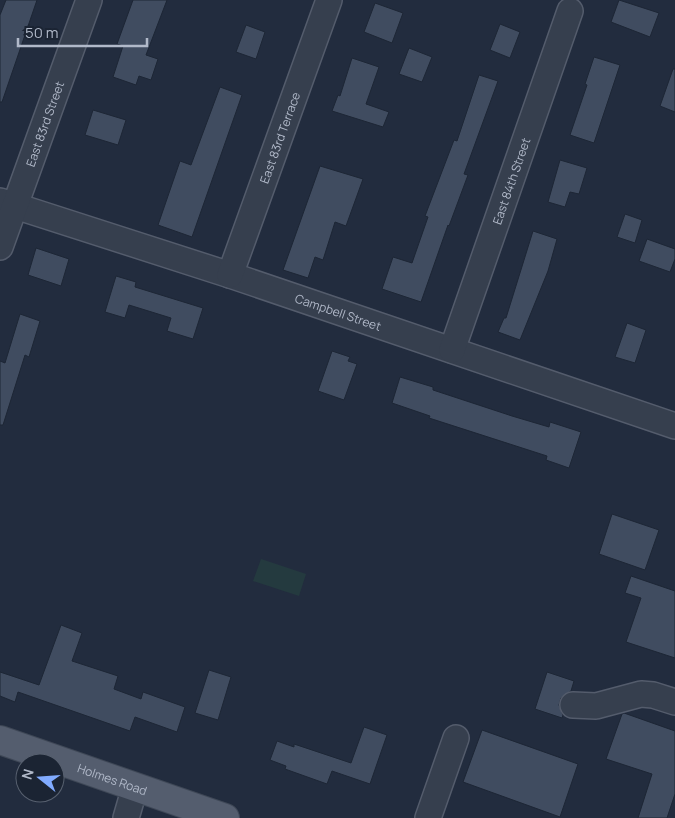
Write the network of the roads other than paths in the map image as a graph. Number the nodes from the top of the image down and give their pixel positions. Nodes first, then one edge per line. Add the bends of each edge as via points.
1 (89, 0) edge
2 (329, 0) edge
3 (570, 11) dead end
4 (7, 204) edge
5 (0, 247) edge
6 (230, 275) junction
7 (452, 350) junction
8 (675, 425) edge
9 (675, 702) edge
10 (573, 705) dead end
11 (456, 738) dead end
12 (0, 740) edge
13 (135, 787) junction
14 (433, 817) edge
15 (126, 818) edge
16 (225, 818) edge

1 - 4 street, East 83rd Street
2 - 6 street, East 83rd Terrace
3 - 7 street, East 84th Street
4 - 5 street, East 83rd Street
4 - 6 street, Campbell Street
6 - 7 street, Campbell Street
7 - 8 street, Campbell Street
9 - 10 street via 641,694 596,706
11 - 14 street
12 - 13 main road, Holmes Road
13 - 15 street
13 - 16 main road, Holmes Road

